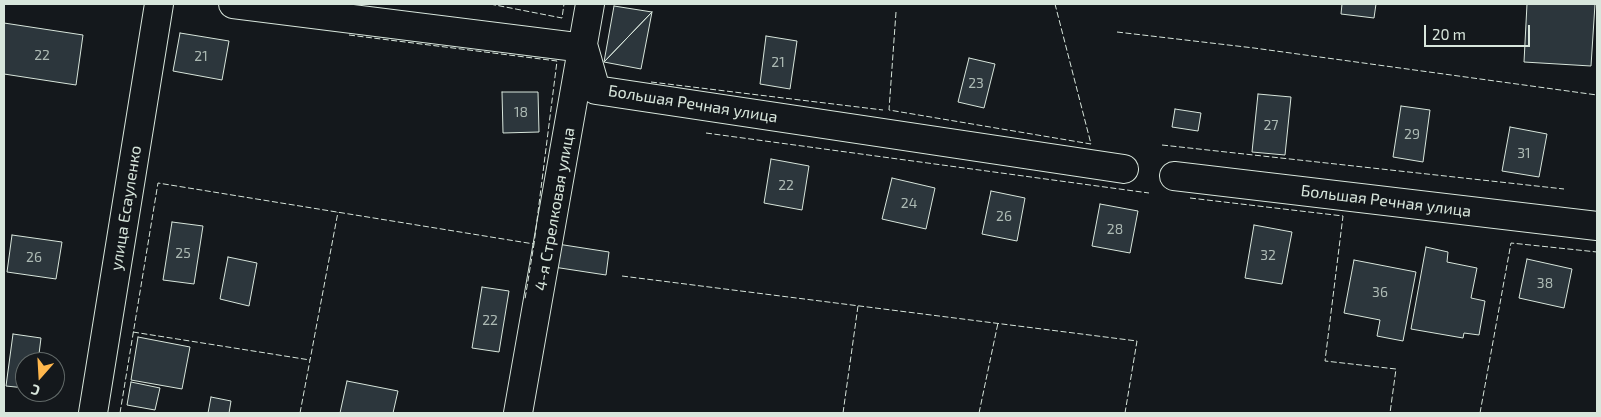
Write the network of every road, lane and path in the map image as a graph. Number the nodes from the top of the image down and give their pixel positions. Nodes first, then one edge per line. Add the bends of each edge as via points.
1 (159, 4) edge
2 (233, 4) edge
3 (590, 4) edge
4 (584, 48) junction
5 (1124, 169) dead end
6 (1174, 176) dead end
7 (1597, 226) edge
8 (93, 413) edge
9 (518, 413) edge

1 - 8 street, улица Есауленко
2 - 4 street
3 - 4 street, 4-я Стрелковая улица
4 - 5 street, Большая Речная улица via 596,90
4 - 9 street, 4-я Стрелковая улица
6 - 7 street, Большая Речная улица

